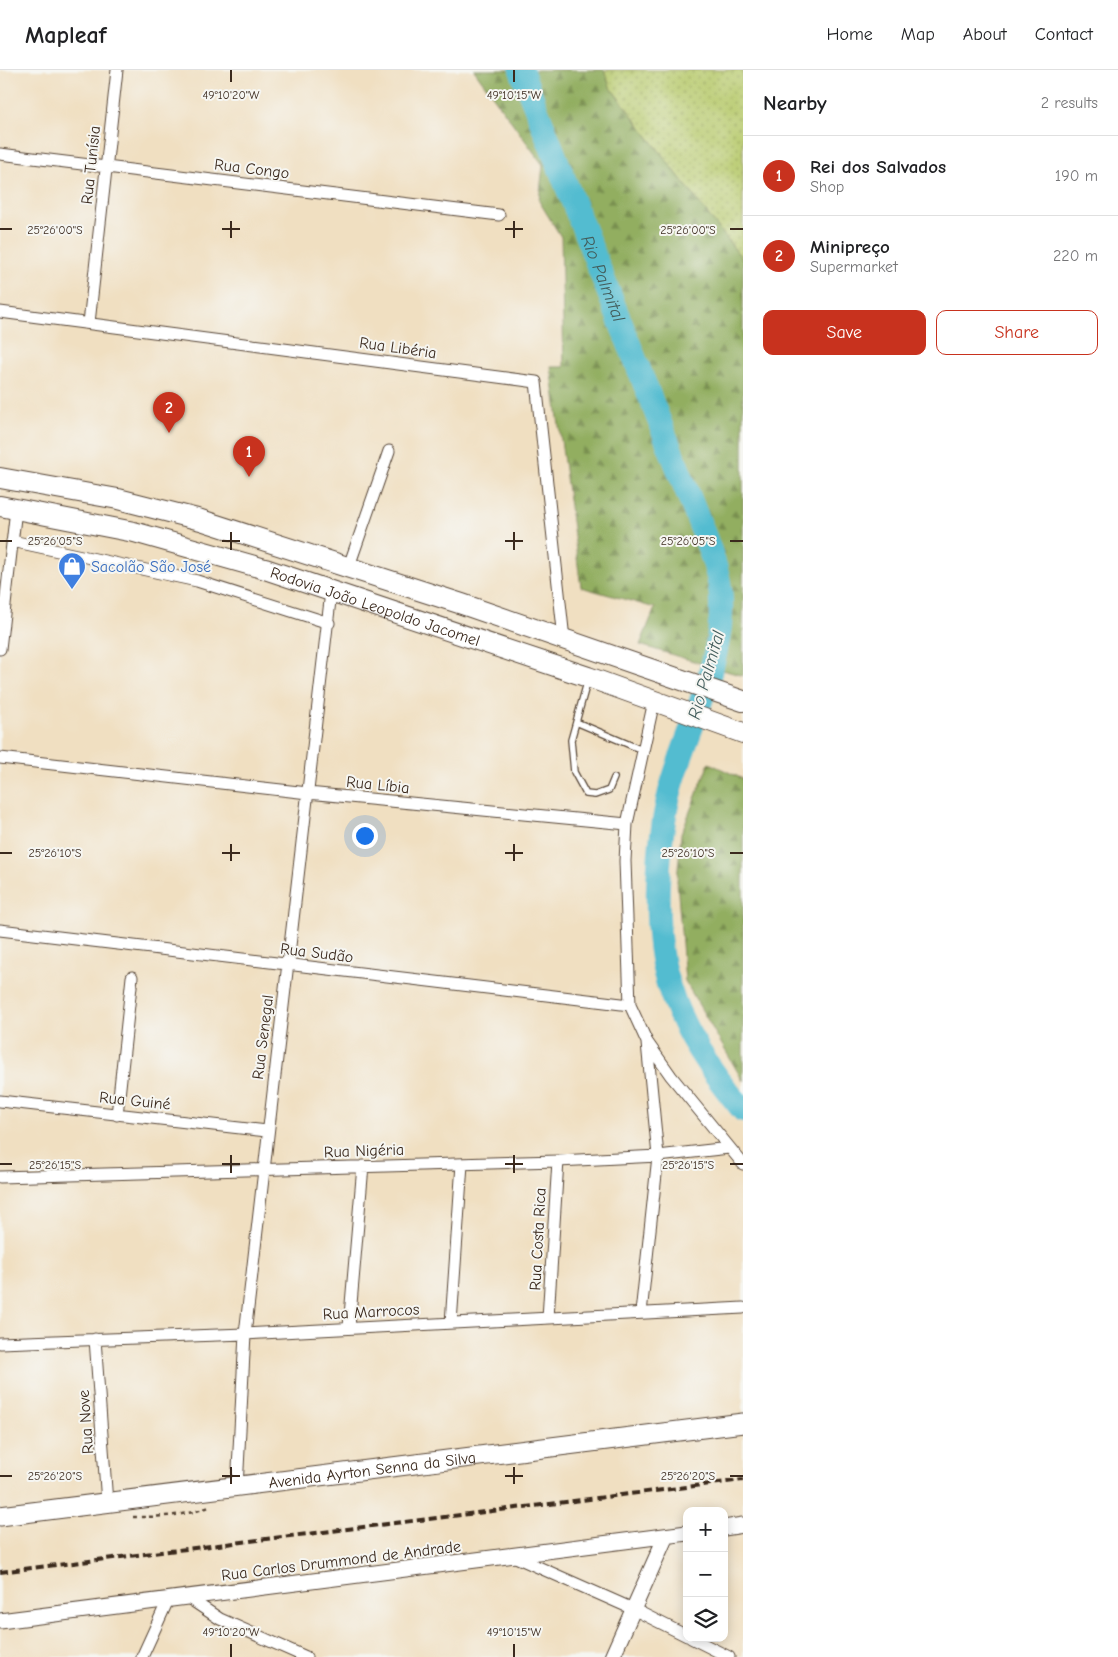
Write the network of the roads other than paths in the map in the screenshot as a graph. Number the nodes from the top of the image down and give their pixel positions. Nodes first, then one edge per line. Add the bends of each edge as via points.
1 (117, 70) edge
2 (0, 154) edge
3 (106, 167) junction
4 (499, 215) dead end
5 (0, 312) edge
6 (89, 323) junction
7 (389, 450) dead end
8 (0, 478) edge
9 (8, 508) edge
10 (12, 541) junction
11 (349, 566) junction
12 (331, 592) junction
13 (3, 602) edge
14 (328, 623) junction
15 (564, 639) junction
16 (0, 649) edge
17 (588, 677) junction
18 (654, 701) junction
19 (743, 702) edge
20 (576, 722) junction
21 (743, 734) edge
22 (642, 750) junction
23 (0, 758) edge
24 (614, 778) dead end
25 (308, 793) junction
26 (626, 824) junction
27 (0, 930) edge
28 (286, 965) junction
29 (132, 977) dead end
30 (630, 1005) junction
31 (647, 1042) junction
32 (0, 1101) edge
33 (117, 1115) junction
34 (267, 1131) junction
35 (729, 1148) junction
36 (658, 1156) junction
37 (558, 1161) junction
38 (462, 1164) junction
39 (743, 1164) edge
40 (363, 1166) junction
41 (264, 1170) junction
42 (0, 1177) edge
43 (743, 1308) edge
44 (641, 1313) junction
45 (548, 1318) junction
46 (450, 1323) junction
47 (349, 1327) junction
48 (245, 1334) junction
49 (96, 1339) junction
50 (0, 1343) edge
51 (743, 1423) edge
52 (237, 1488) junction
53 (107, 1503) junction
54 (0, 1516) edge
55 (743, 1525) edge
56 (728, 1527) edge
57 (683, 1534) edge
58 (666, 1536) junction
59 (511, 1555) junction
60 (186, 1597) junction
61 (168, 1600) junction
62 (633, 1609) junction
63 (0, 1621) edge
64 (683, 1634) edge
65 (699, 1642) edge
66 (142, 1657) edge
67 (306, 1657) edge
68 (612, 1657) edge
69 (729, 1657) edge

1 - 3 street, Rua Tunísia
2 - 3 street, Rua Congo
3 - 4 street, Rua Congo
3 - 6 street, Rua Tunísia
5 - 6 street, Rua Libéria
6 - 15 street, Rua Libéria via 536,382
7 - 11 street
8 - 11 highway, Rodovia João Leopoldo Jacomel via 160,509
9 - 10 street
9 - 12 highway, Rodovia João Leopoldo Jacomel via 134,532 199,549
10 - 13 street
10 - 14 street via 197,581
11 - 15 highway, Rodovia João Leopoldo Jacomel
12 - 14 street, Rua Senegal
12 - 17 highway, Rodovia João Leopoldo Jacomel
13 - 16 street
14 - 25 street, Rua Senegal
15 - 19 highway, Rodovia João Leopoldo Jacomel
17 - 18 highway, Rodovia João Leopoldo Jacomel
17 - 20 lane
18 - 21 highway, Rodovia João Leopoldo Jacomel
18 - 22 street
20 - 22 lane
20 - 24 lane via 571,740 574,772 586,794 595,795 609,790
22 - 26 street
23 - 25 street, Rua Líbia
25 - 26 street, Rua Líbia
25 - 28 street, Rua Senegal
26 - 30 street
27 - 28 street, Rua Sudão
28 - 30 street, Rua Sudão
28 - 34 street, Rua Senegal
29 - 33 street
30 - 31 street
31 - 35 street
31 - 36 street
32 - 33 street, Rua Guiné
33 - 34 street, Rua Guiné
34 - 41 street, Rua Senegal
35 - 36 street, Rua Nigéria
35 - 39 street
36 - 37 street, Rua Nigéria
36 - 44 street
37 - 38 street, Rua Nigéria
37 - 45 street, Rua Costa Rica
38 - 40 street, Rua Nigéria
38 - 46 street
40 - 41 street, Rua Nigéria
40 - 47 street
41 - 42 street, Rua Nigéria
41 - 48 street, Rua Senegal
43 - 44 street, Rua Marrocos
44 - 45 street, Rua Marrocos
45 - 46 street, Rua Marrocos
46 - 47 street, Rua Marrocos
47 - 48 street, Rua Marrocos
48 - 49 street, Rua Marrocos
48 - 52 street, Rua Senegal
49 - 50 street, Rua Marrocos
49 - 53 street, Rua Nove
51 - 52 main road, Avenida Ayrton Senna da Silva
52 - 53 main road, Avenida Ayrton Senna da Silva
53 - 54 main road, Avenida Ayrton Senna da Silva
55 - 56 street
57 - 58 street, Rua Carlos Drummond de Andrade
58 - 59 street, Rua Carlos Drummond de Andrade
58 - 62 street
59 - 60 street, Rua Carlos Drummond de Andrade
59 - 62 street
60 - 61 street, Rua Carlos Drummond de Andrade
60 - 67 street via 220,1619
61 - 63 street, Rua Carlos Drummond de Andrade
61 - 66 street
62 - 64 street
62 - 68 street
65 - 69 street

